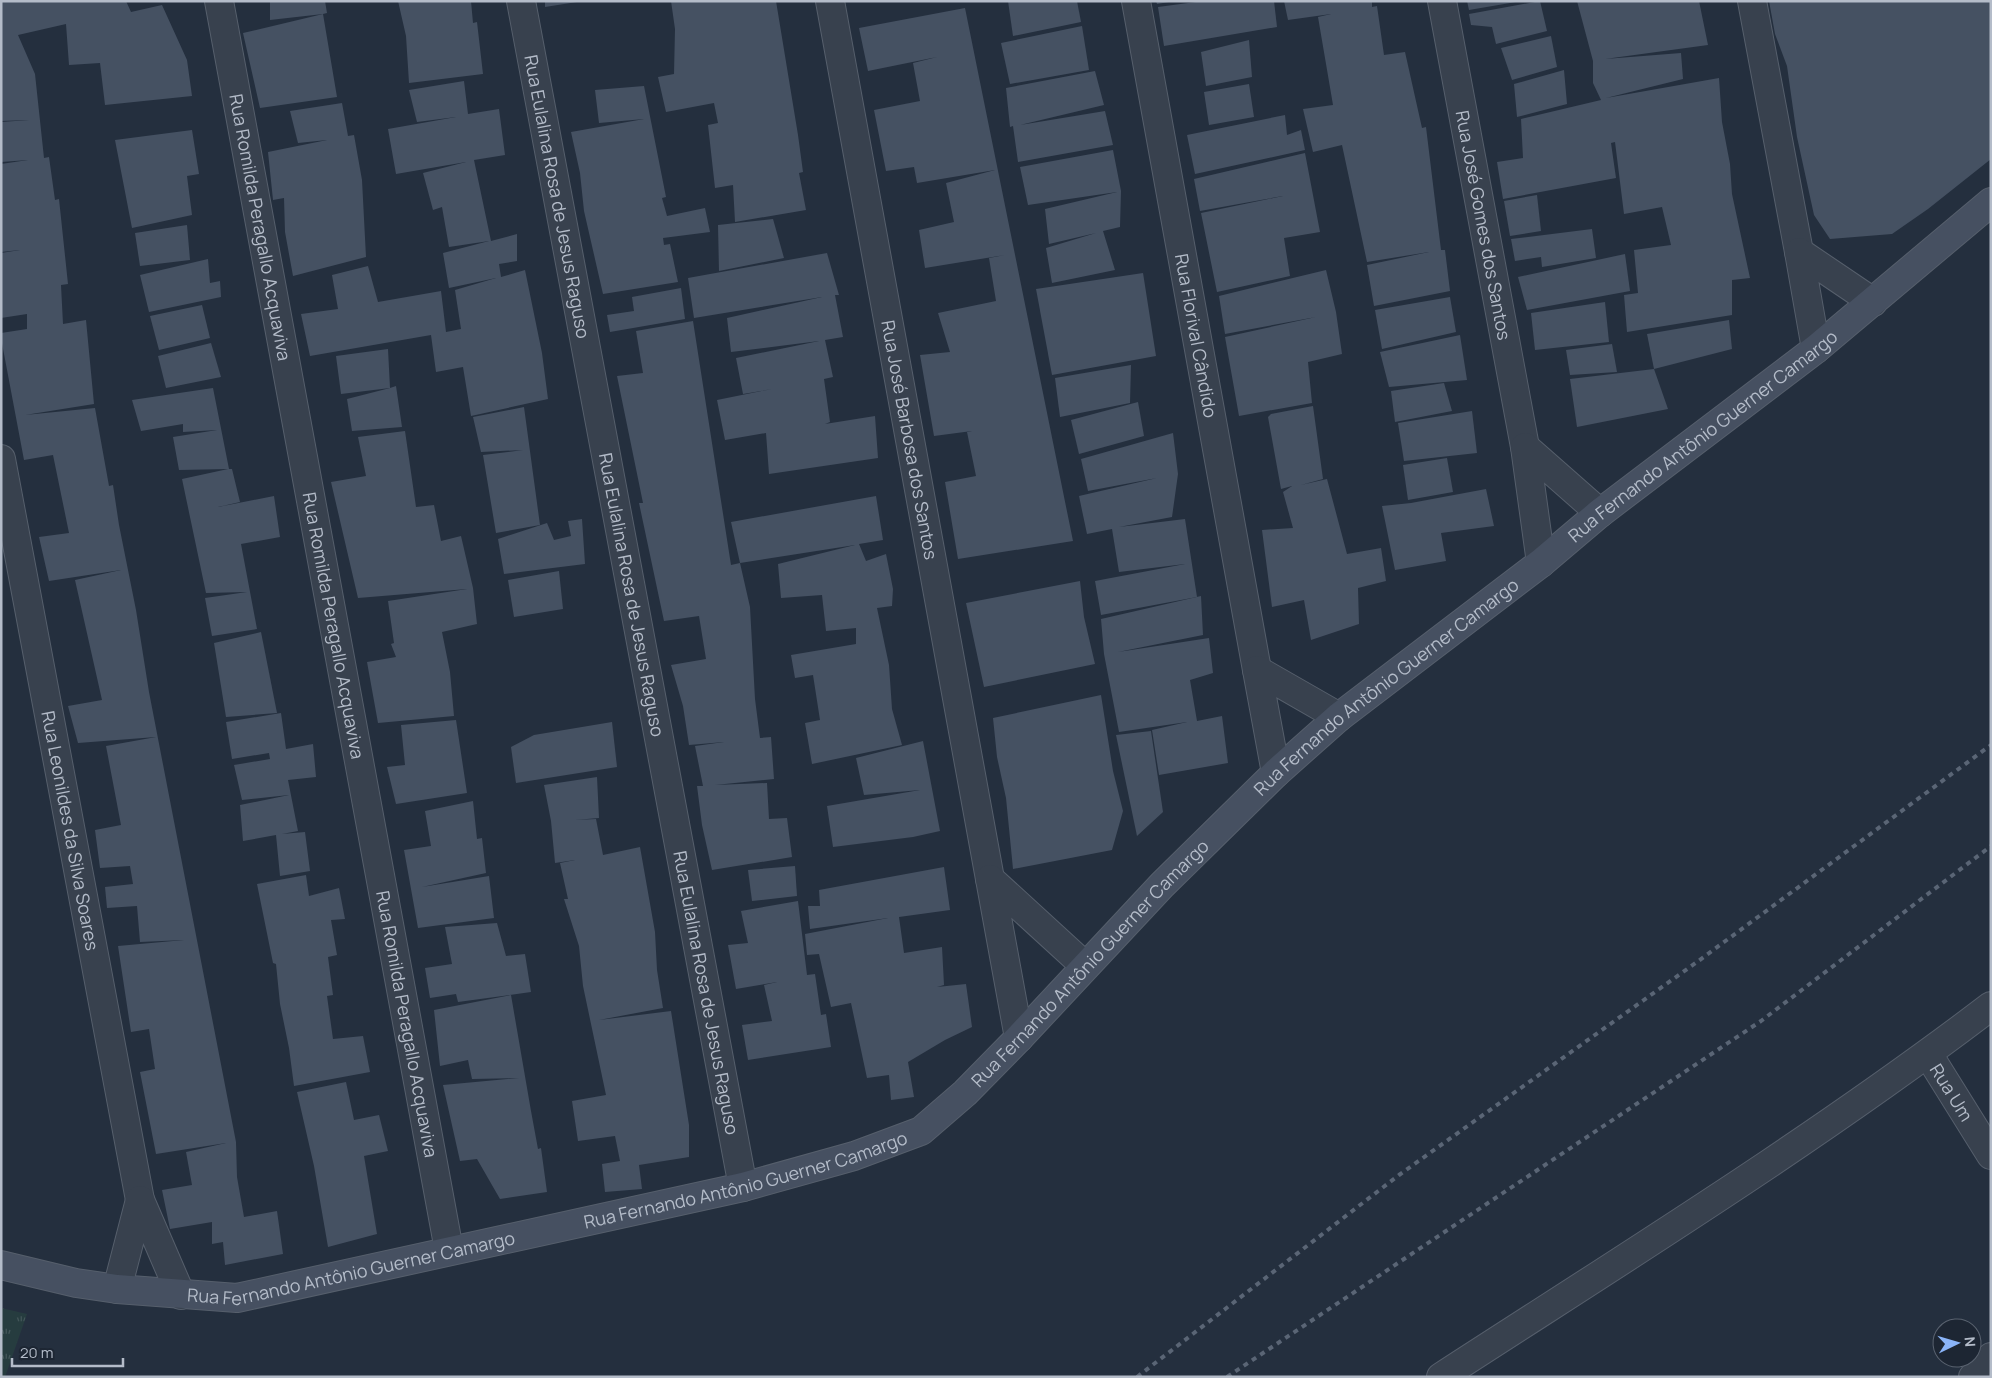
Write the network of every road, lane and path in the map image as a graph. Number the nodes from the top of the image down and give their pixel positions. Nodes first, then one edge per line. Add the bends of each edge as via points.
1 (219, 1) edge
2 (521, 1) edge
3 (830, 1) edge
4 (1136, 1) edge
5 (1442, 1) edge
6 (1752, 1) edge
7 (1991, 202) edge
8 (1799, 252) junction
9 (1873, 302) junction
10 (1816, 349) junction
11 (1525, 447) junction
12 (1, 459) edge
13 (1600, 513) junction
14 (1541, 563) junction
15 (1257, 670) junction
16 (1339, 717) junction
17 (1276, 773) junction
18 (990, 879) junction
19 (1085, 966) junction
20 (1991, 1006) edge
21 (1019, 1038) junction
22 (1928, 1054) junction
23 (1991, 1155) edge
24 (743, 1187) junction
25 (140, 1200) junction
26 (449, 1250) junction
27 (1, 1265) edge
28 (117, 1289) junction
29 (181, 1294) junction
30 (1991, 1358) edge
31 (1441, 1377) edge
32 (1973, 1377) edge

1 - 26 street, Rua Romilda Peragallo Acquaviva
2 - 24 street, Rua Eulalina Rosa de Jesus Raguso
3 - 18 street, Rua José Barbosa dos Santos
4 - 15 street, Rua Florival Cândido
5 - 11 street, Rua José Gomes dos Santos
6 - 8 street
7 - 9 street, Rua Fernando Antônio Guerner Camargo
8 - 9 street
8 - 10 street
9 - 10 street, Rua Fernando Antônio Guerner Camargo
10 - 13 street, Rua Fernando Antônio Guerner Camargo
11 - 13 street
11 - 14 street, Rua José Gomes dos Santos
12 - 25 street, Rua Leonildes da Silva Soares
13 - 14 street, Rua Fernando Antônio Guerner Camargo
14 - 16 street, Rua Fernando Antônio Guerner Camargo
15 - 16 street
15 - 17 street, Rua Florival Cândido
16 - 17 street, Rua Fernando Antônio Guerner Camargo
17 - 19 street, Rua Fernando Antônio Guerner Camargo
18 - 19 street
18 - 21 street, Rua José Barbosa dos Santos
19 - 21 street, Rua Fernando Antônio Guerner Camargo
20 - 22 street
21 - 24 street, Rua Fernando Antônio Guerner Camargo via 921,1130 854,1156
22 - 23 street, Rua Um
22 - 31 street via 1696,1212
24 - 26 street, Rua Fernando Antônio Guerner Camargo
25 - 28 street, Rua Leonildes da Silva Soares
25 - 29 street, Rua Leonildes da Silva Soares
26 - 29 street, Rua Fernando Antônio Guerner Camargo via 237,1298
27 - 28 street, Rua Fernando Antônio Guerner Camargo
28 - 29 street, Rua Fernando Antônio Guerner Camargo
30 - 32 street

